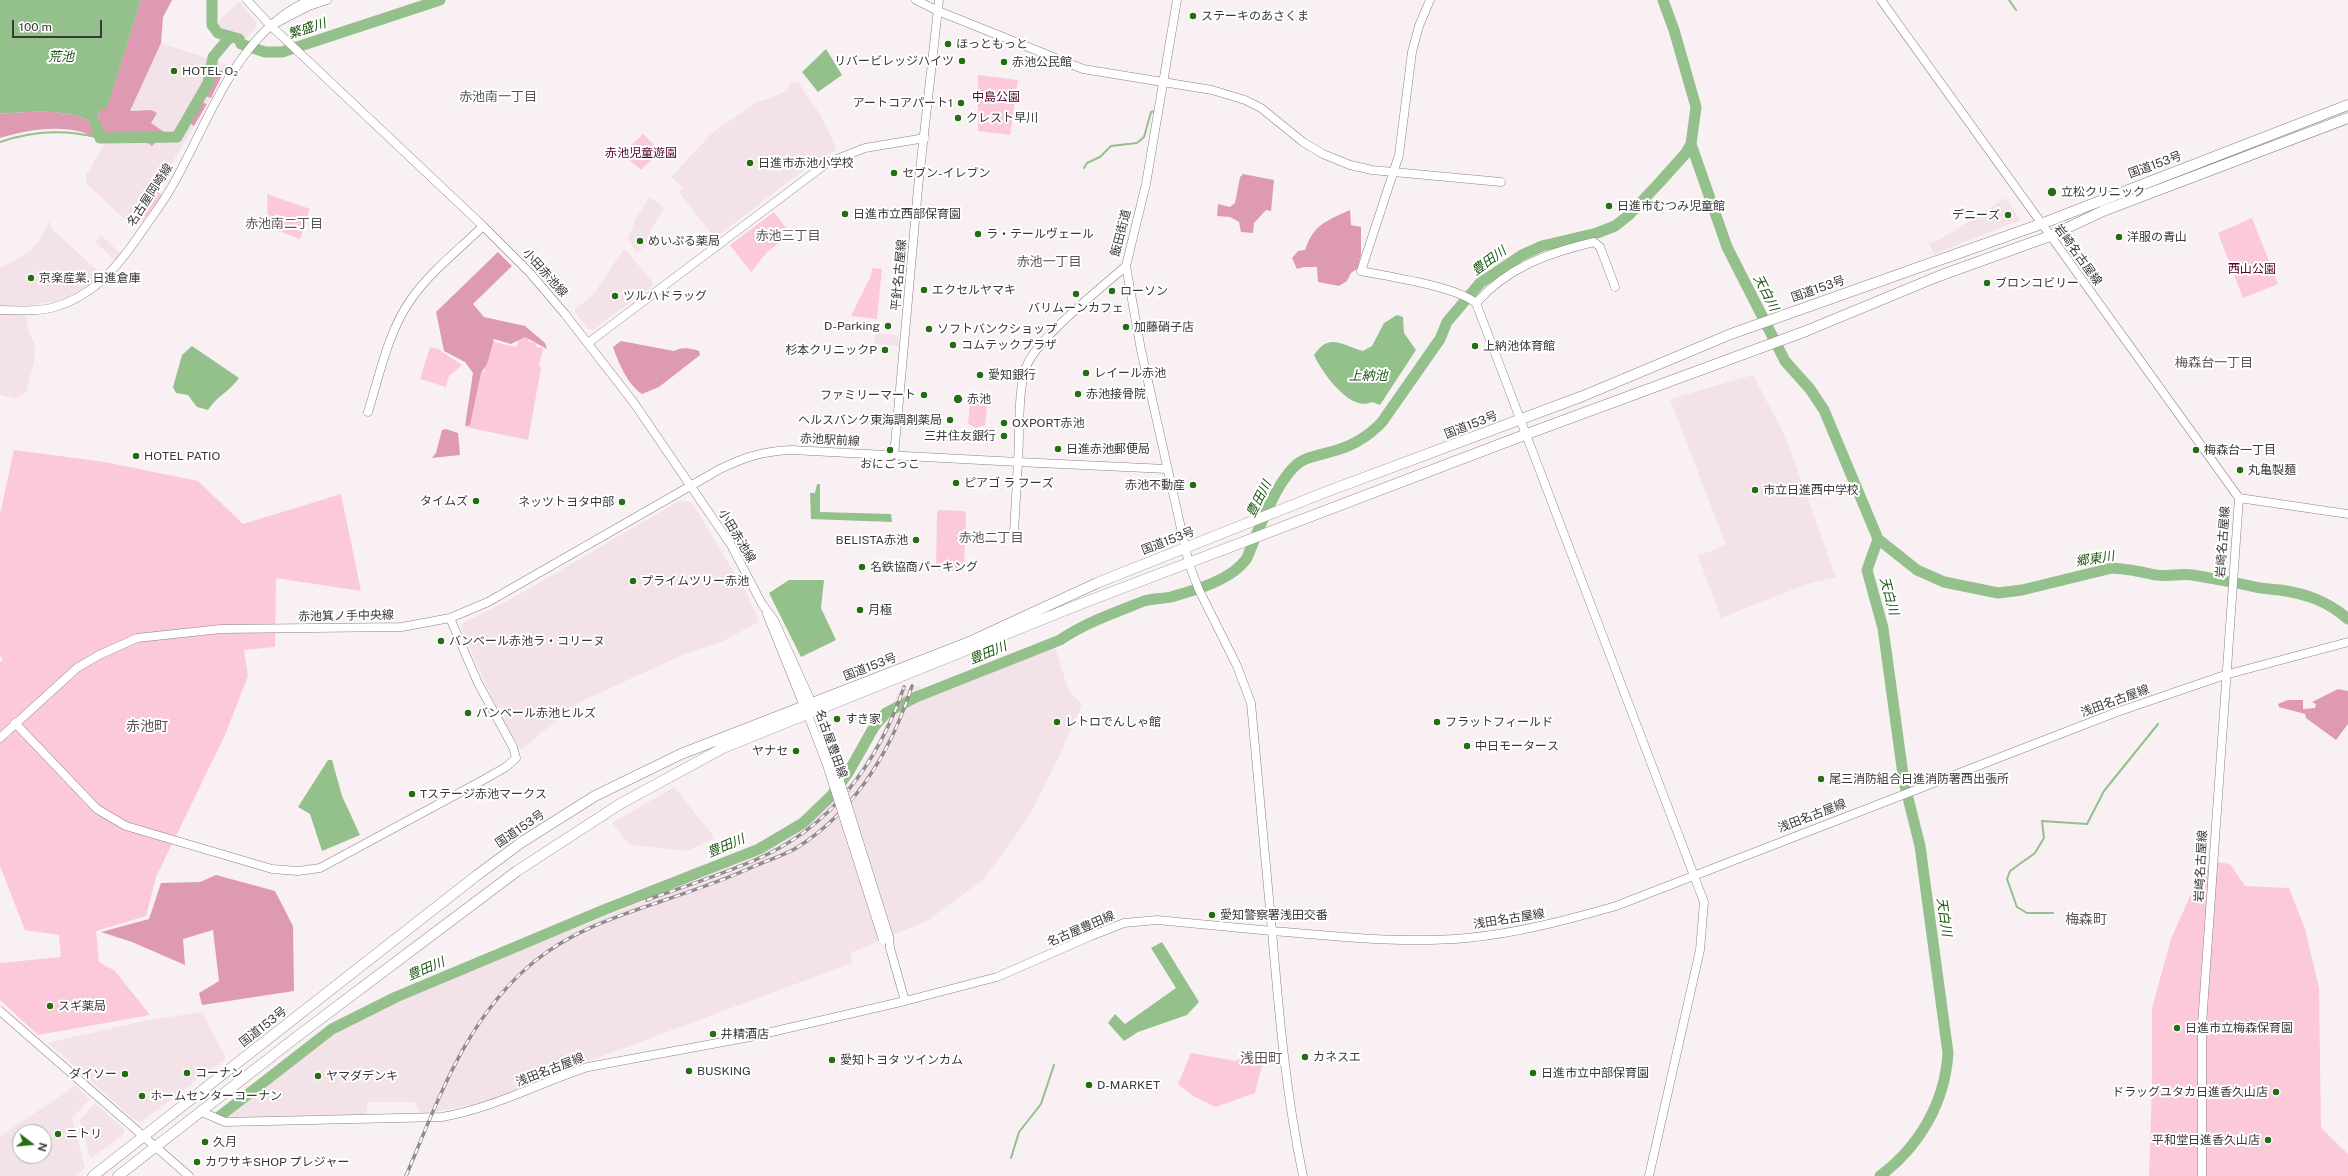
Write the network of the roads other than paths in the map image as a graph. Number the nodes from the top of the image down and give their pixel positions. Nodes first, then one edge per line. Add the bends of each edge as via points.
1 (247, 0) edge
2 (310, 0) edge
3 (327, 0) edge
4 (916, 0) edge
5 (939, 0) edge
6 (1177, 0) edge
7 (1430, 0) edge
8 (1881, 0) edge
9 (938, 11) junction
10 (270, 25) junction
11 (1164, 82) junction
12 (2348, 105) edge
13 (2348, 118) edge
14 (925, 138) junction
15 (1394, 172) junction
16 (1501, 182) dead end
17 (2041, 224) junction
18 (483, 226) junction
19 (2050, 236) junction
20 (1126, 266) junction
21 (1615, 287) dead end
22 (1470, 299) junction
23 (0, 310) edge
24 (588, 343) junction
25 (368, 412) dead end
26 (1520, 420) junction
27 (1527, 434) junction
28 (894, 456) junction
29 (1018, 462) junction
30 (1167, 469) junction
31 (692, 484) junction
32 (2238, 498) junction
33 (2348, 514) edge
34 (1014, 532) dead end
35 (1185, 549) junction
36 (1190, 566) junction
37 (450, 618) junction
38 (2348, 642) edge
39 (2225, 676) junction
40 (810, 709) junction
41 (15, 724) junction
42 (0, 738) edge
43 (1694, 875) junction
44 (1272, 931) junction
45 (343, 981) junction
46 (353, 994) junction
47 (905, 1001) junction
48 (0, 1011) edge
49 (202, 1112) junction
50 (144, 1137) junction
51 (156, 1147) junction
52 (93, 1176) edge
53 (118, 1176) edge
54 (189, 1176) edge
55 (1303, 1176) edge
56 (1649, 1176) edge
57 (2202, 1176) edge

1 - 10 street, 小田赤池線
2 - 10 street, 名古屋岡崎線 via 283,14
3 - 10 street, 名古屋岡崎線
4 - 9 street
5 - 9 street, 平針名古屋線
6 - 11 street, 飯田街道
7 - 15 street via 1412,52 1400,148
8 - 17 street, 岩崎名古屋線
9 - 11 street via 1083,69
9 - 14 street, 平針名古屋線
10 - 18 street, 小田赤池線
10 - 23 street, 名古屋岡崎線 via 246,52 174,183 115,269 89,291 62,305 41,310
11 - 15 street via 1226,93 1245,100 1261,108 1303,142 1323,154 1350,165
11 - 20 street, 飯田街道 via 1146,184
12 - 17 highway, 国道153号
13 - 19 highway, 国道153号 via 2103,211
14 - 24 street via 865,148 827,163
14 - 28 street, 平針名古屋線 via 918,188
15 - 16 street
15 - 22 street via 1361,271
17 - 19 street, 岩崎名古屋線
17 - 26 highway, 国道153号 via 1731,334
18 - 24 street, 小田赤池線 via 530,273
18 - 25 street via 422,285 405,308 392,336
19 - 27 highway, 国道153号 via 1939,276 1806,331
19 - 32 street, 岩崎名古屋線
20 - 29 street via 1031,356 1022,385
20 - 30 street, 飯田街道 via 1139,343
21 - 22 street via 1600,247 1594,242 1550,254 1520,267
22 - 26 street
24 - 31 street, 小田赤池線
26 - 27 street
26 - 35 highway, 国道153号
27 - 36 highway, 国道153号 via 1238,545
27 - 43 street
28 - 29 street, 赤池駅前線
28 - 31 street, 赤池駅前線 via 767,451 744,457
29 - 30 street, 赤池駅前線
29 - 34 street
30 - 35 street, 飯田街道
31 - 37 street, 赤池箕ノ手中央線 via 488,602
31 - 40 street, 小田赤池線 via 731,545 766,610 769,623
32 - 33 street
32 - 39 street, 岩崎名古屋線
35 - 36 street, 飯田街道
35 - 40 highway, 国道153号 via 1097,583 968,643
36 - 40 highway, 国道153号 via 1083,603
36 - 44 street, 飯田街道 via 1199,590 1229,648 1251,703
37 - 41 street, 赤池箕ノ手中央線 via 402,627 221,629 137,638 77,668
37 - 41 street via 478,683 513,747 516,758 485,779 320,868 278,870 126,826 97,809
38 - 39 street, 浅田名古屋線
39 - 43 street, 浅田名古屋線 via 2117,712
39 - 57 street, 岩崎名古屋線 via 2202,1024
40 - 45 highway, 国道153号 via 681,754 595,796 527,839
40 - 46 highway, 国道153号 via 723,748 620,804 517,871
40 - 47 street, 名古屋豊田線, bridge via 829,760
41 - 42 street, 赤池箕ノ手中央線
43 - 44 street, 浅田名古屋線 via 1616,906 1561,922 1468,938 1414,940
43 - 56 street via 1704,902 1700,950
44 - 47 street, 名古屋豊田線 via 1158,920 1124,923 997,977
44 - 55 street via 1284,1074
45 - 46 highway
45 - 50 highway, 国道153号
46 - 49 highway, 国道153号
47 - 49 street, 浅田名古屋線 via 750,1037 588,1067 498,1102 465,1113 442,1117 225,1122
48 - 50 street
49 - 51 highway, 国道153号
50 - 51 street
50 - 52 highway, 国道153号
51 - 53 highway, 国道153号
51 - 54 street

